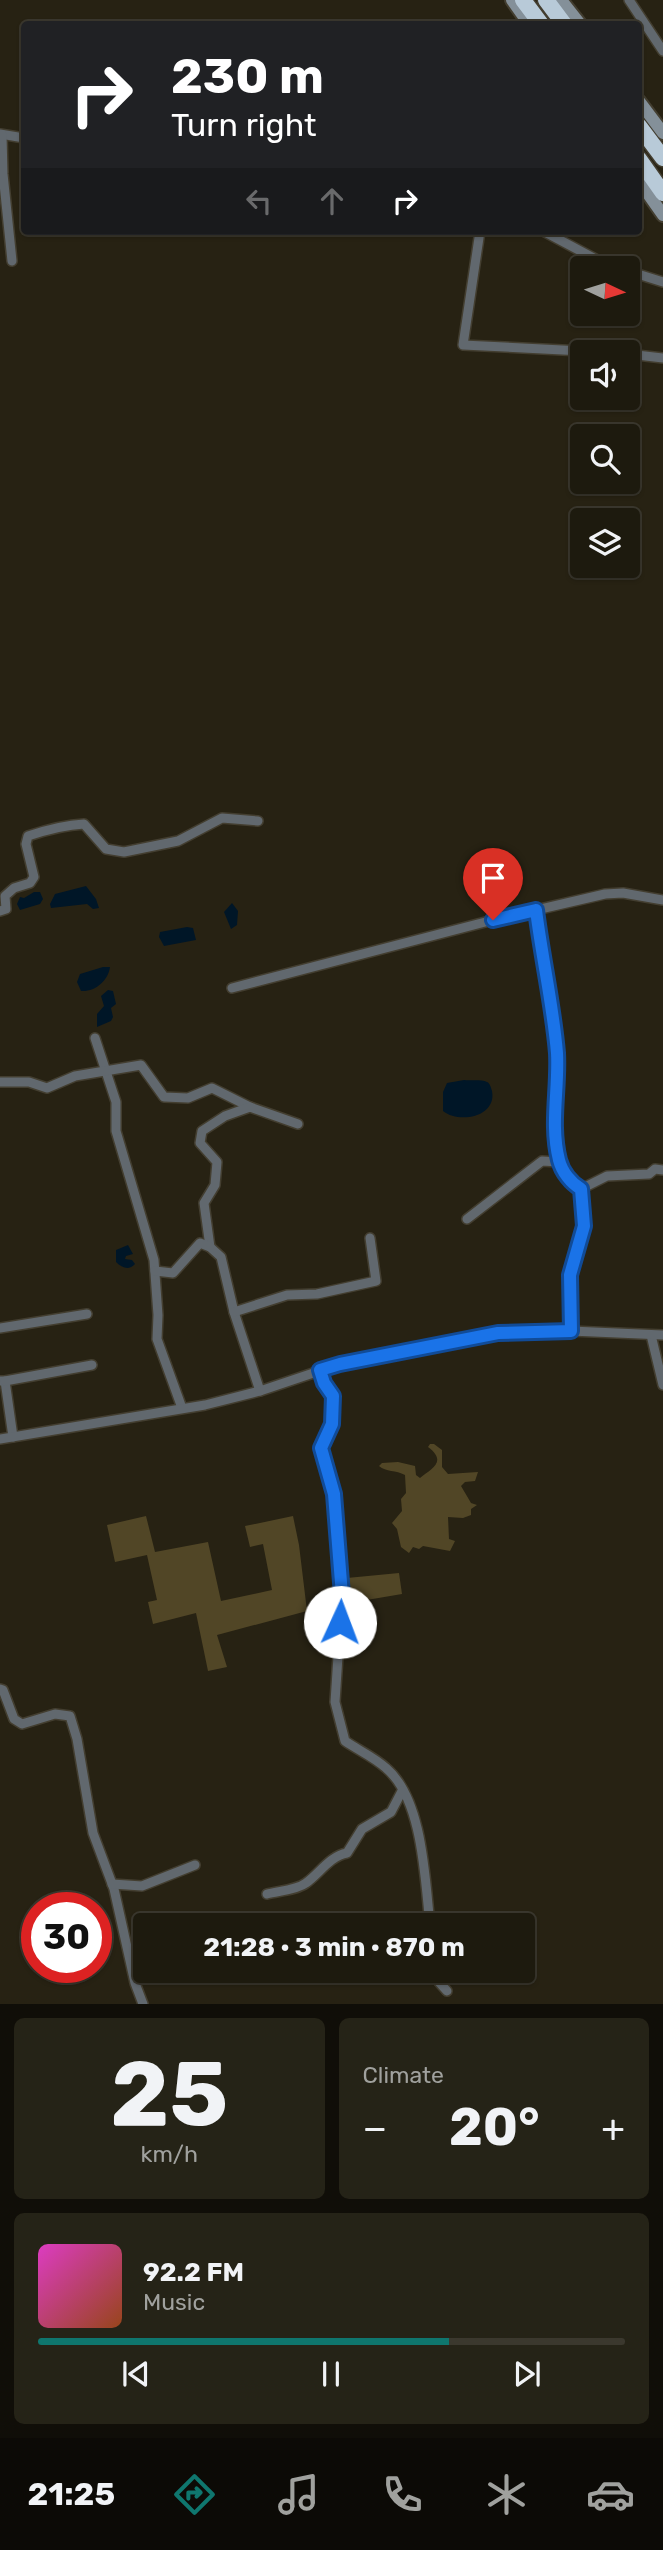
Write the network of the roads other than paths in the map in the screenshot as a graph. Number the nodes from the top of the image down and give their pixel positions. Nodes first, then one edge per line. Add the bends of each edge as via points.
1 (512, 0) edge
2 (523, 0) edge
3 (546, 0) edge
4 (561, 0) edge
5 (629, 0) edge
6 (527, 21) edge
7 (539, 21) edge
8 (562, 21) edge
9 (578, 21) edge
10 (663, 51) edge
11 (642, 105) edge
12 (642, 130) edge
13 (663, 133) edge
14 (1, 135) edge
15 (21, 138) edge
16 (663, 158) edge
17 (642, 163) edge
18 (642, 185) edge
19 (663, 193) edge
20 (663, 215) edge
21 (479, 235) edge
22 (550, 235) edge
23 (590, 256) edge
24 (12, 261) dead end
25 (640, 275) edge
26 (663, 282) edge
27 (570, 350) edge
28 (640, 355) edge
29 (663, 358) edge
30 (258, 821) dead end
31 (663, 900) edge
32 (536, 910) junction
33 (0, 911) edge
34 (232, 988) dead end
35 (95, 1038) dead end
36 (107, 1071) junction
37 (0, 1082) edge
38 (250, 1107) junction
39 (298, 1124) dead end
40 (559, 1162) junction
41 (663, 1170) edge
42 (581, 1189) junction
43 (467, 1220) dead end
44 (370, 1238) dead end
45 (210, 1247) junction
46 (155, 1271) junction
47 (234, 1312) junction
48 (87, 1314) dead end
49 (0, 1328) edge
50 (571, 1331) junction
51 (651, 1335) junction
52 (663, 1335) edge
53 (92, 1366) dead end
54 (320, 1370) junction
55 (2, 1381) edge
56 (663, 1385) edge
57 (260, 1391) junction
58 (182, 1408) junction
59 (13, 1437) junction
60 (0, 1439) edge
61 (0, 1689) edge
62 (402, 1791) junction
63 (195, 1865) dead end
64 (112, 1884) junction
65 (267, 1894) dead end
66 (429, 1913) edge
67 (440, 1983) edge
68 (447, 1991) dead end
69 (143, 2004) edge

1 - 6 main road
2 - 7 highway
3 - 8 highway
4 - 9 main road
5 - 10 street
11 - 13 main road
12 - 16 highway
14 - 15 street
14 - 24 street
17 - 19 highway
18 - 20 main road
21 - 27 street via 463,345
22 - 23 street
25 - 26 street
28 - 29 street
30 - 33 street via 222,818 178,841 124,852 106,849 84,824 28,836 34,877 5,896 6,909
31 - 32 street via 604,894
32 - 34 street
32 - 40 street via 553,1008
35 - 36 street
36 - 37 street via 75,1076 47,1088 29,1082
36 - 38 street via 141,1065 164,1097 188,1098 212,1088
36 - 46 street via 116,1102 116,1131
38 - 39 street
38 - 45 street via 202,1131 200,1143 217,1162 215,1185 204,1203
40 - 42 street
40 - 43 street via 542,1161
41 - 42 street via 607,1176
42 - 50 street via 584,1226 570,1275
44 - 47 street via 376,1281 317,1294 287,1295
45 - 46 street via 200,1243 173,1273
45 - 47 street via 221,1256
46 - 58 street via 157,1339
47 - 57 street
48 - 49 street
50 - 51 street
50 - 54 street via 498,1333
51 - 52 street
51 - 56 street
53 - 55 street
54 - 57 street
54 - 62 street via 333,1396 332,1424 321,1448 334,1494 342,1595 335,1702 345,1741 387,1769
55 - 59 street
57 - 58 street
58 - 59 street
59 - 60 street
61 - 64 street via 14,1719 22,1724 55,1714 70,1716 93,1833
62 - 65 street via 391,1812 362,1829 347,1853 305,1884
62 - 66 street via 422,1847
63 - 64 street via 142,1886
64 - 69 street
67 - 68 street

